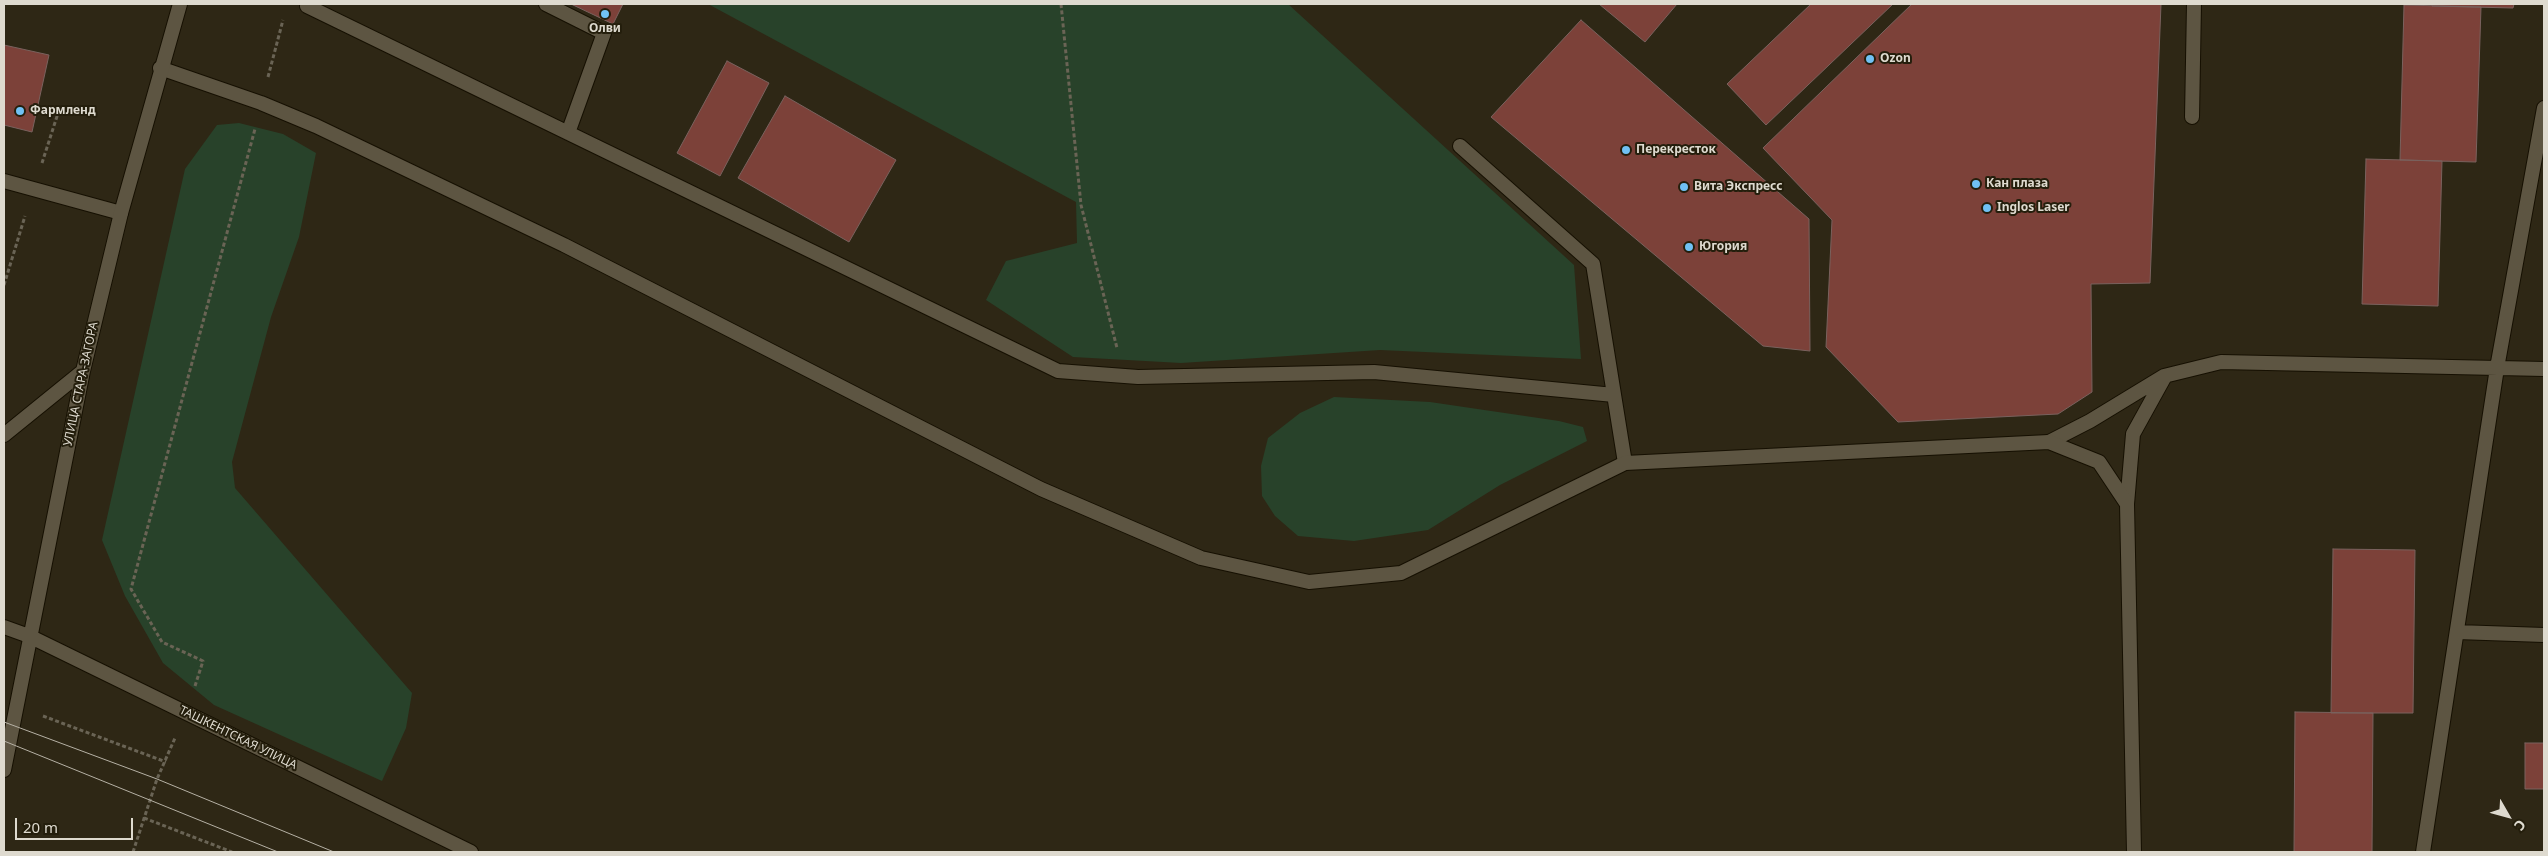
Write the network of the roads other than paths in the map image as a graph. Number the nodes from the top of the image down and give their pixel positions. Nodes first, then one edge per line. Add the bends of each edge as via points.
1 (180, 4) edge
2 (546, 4) edge
3 (2194, 4) edge
4 (307, 6) dead end
5 (160, 68) junction
6 (2544, 108) edge
7 (2192, 117) dead end
8 (568, 133) junction
9 (1460, 146) dead end
10 (4, 181) edge
11 (121, 213) junction
12 (2497, 368) junction
13 (2544, 369) edge
14 (83, 371) junction
15 (2164, 376) junction
16 (1614, 395) junction
17 (4, 435) edge
18 (2049, 442) junction
19 (1625, 463) junction
20 (2127, 504) junction
21 (4, 627) edge
22 (2457, 632) junction
23 (2544, 635) edge
24 (29, 636) junction
25 (4, 770) edge
26 (471, 852) edge
27 (2134, 852) edge
28 (2423, 852) edge

1 - 5 street, УЛИЦА СТАРА-ЗАГОРА
2 - 8 street via 604,33
3 - 7 street
4 - 8 street
5 - 11 street, УЛИЦА СТАРА-ЗАГОРА
5 - 19 street via 262,103 316,126 564,245 1041,489 1201,558 1309,582 1401,574
6 - 12 street
8 - 16 street via 1058,371 1124,376 1374,372
9 - 16 street via 1593,264
10 - 11 street
11 - 14 street, УЛИЦА СТАРА-ЗАГОРА
12 - 13 street
12 - 15 street via 2221,362
12 - 22 street
14 - 17 street
14 - 24 street, УЛИЦА СТАРА-ЗАГОРА
15 - 18 street
15 - 20 street via 2134,434
16 - 19 street
18 - 19 street
18 - 20 street via 2099,462
20 - 27 street
21 - 24 street, ТАШКЕНТСКАЯ УЛИЦА
22 - 23 street
22 - 28 street
24 - 25 street, УЛИЦА СТАРА-ЗАГОРА
24 - 26 street, ТАШКЕНТСКАЯ УЛИЦА

